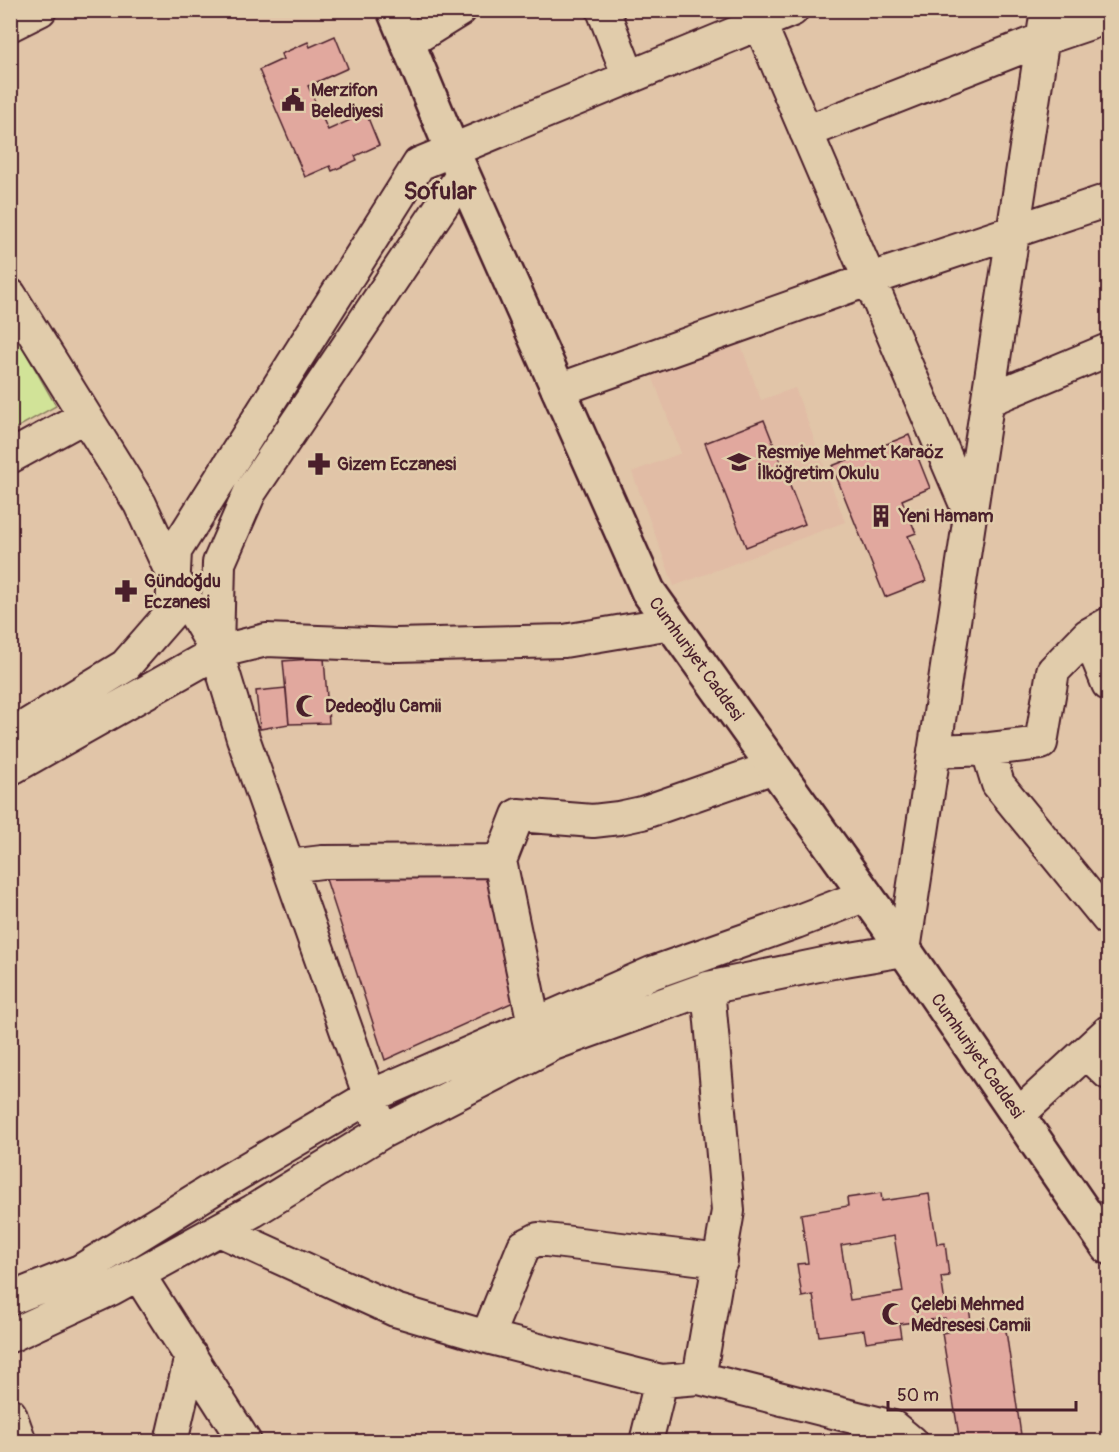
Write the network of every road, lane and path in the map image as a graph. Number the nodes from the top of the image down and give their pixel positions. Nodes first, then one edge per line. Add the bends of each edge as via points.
1 (40, 10) edge
2 (394, 10) edge
3 (460, 10) edge
4 (603, 10) edge
5 (792, 10) edge
6 (1108, 17) edge
7 (760, 24) junction
8 (10, 25) edge
9 (1045, 25) edge
10 (407, 43) junction
11 (629, 77) junction
12 (806, 132) junction
13 (457, 162) junction
14 (1108, 200) edge
15 (1013, 231) junction
16 (870, 280) junction
17 (10, 295) edge
18 (1108, 351) edge
19 (558, 390) junction
20 (988, 400) junction
21 (85, 416) junction
22 (10, 457) edge
23 (970, 514) junction
24 (174, 578) junction
25 (671, 623) junction
26 (1098, 629) edge
27 (217, 652) junction
28 (1108, 684) edge
29 (10, 736) edge
30 (990, 749) junction
31 (934, 751) junction
32 (774, 767) junction
33 (10, 769) edge
34 (500, 861) junction
35 (289, 866) junction
36 (866, 895) junction
37 (1108, 919) edge
38 (904, 950) junction
39 (708, 988) junction
40 (534, 1024) junction
41 (1101, 1052) edge
42 (371, 1096) junction
43 (1018, 1115) junction
44 (382, 1132) junction
45 (219, 1230) junction
46 (1108, 1247) edge
47 (720, 1261) junction
48 (138, 1274) junction
49 (10, 1299) edge
50 (10, 1336) edge
51 (487, 1337) junction
52 (191, 1356) junction
53 (699, 1378) junction
54 (661, 1381) junction
55 (10, 1414) edge
56 (20, 1442) edge
57 (171, 1442) edge
58 (245, 1442) edge
59 (646, 1442) edge
60 (911, 1442) edge

1 - 8 street
2 - 10 main road, Cumhuriyet Caddesi
3 - 10 street
4 - 11 street
5 - 7 street
6 - 9 street
7 - 11 street
7 - 12 street
9 - 12 street
9 - 15 street
10 - 13 main road, Cumhuriyet Caddesi
11 - 13 street
12 - 16 street
13 - 19 main road, Cumhuriyet Caddesi
13 - 24 street via 419,164 175,551
13 - 27 street via 250,492 219,563
14 - 15 street
15 - 16 street
15 - 20 street
16 - 19 street
16 - 23 street
17 - 21 street
18 - 20 street
19 - 25 main road, Cumhuriyet Caddesi via 648,591
20 - 23 street
21 - 22 street
21 - 24 street via 140,504
23 - 31 street
24 - 27 street
24 - 29 street via 172,612 125,666
25 - 27 street via 564,641 396,645 266,640
25 - 32 main road, Cumhuriyet Caddesi
26 - 28 street
26 - 30 street via 1053,671 1041,742
27 - 33 street
27 - 35 street
30 - 31 street
30 - 37 street via 998,784
31 - 38 street
32 - 34 street via 619,818 592,821 518,815
32 - 36 main road, Cumhuriyet Caddesi
34 - 35 street via 322,862
34 - 40 street
35 - 42 street
36 - 38 main road, Cumhuriyet Caddesi
36 - 40 street via 652,974
38 - 39 street
38 - 43 main road, Cumhuriyet Caddesi
39 - 44 street via 553,1044
39 - 47 street via 728,1211
40 - 42 street
41 - 43 street
42 - 44 street
42 - 49 street via 80,1271
43 - 46 main road, Cumhuriyet Caddesi
44 - 45 street
45 - 48 street
45 - 51 street via 395,1310
47 - 51 street via 538,1239 524,1246
47 - 53 street
48 - 50 street
48 - 52 street
51 - 54 street
52 - 57 street
52 - 58 street
53 - 54 street
53 - 60 street via 893,1427
54 - 59 street
55 - 56 street

